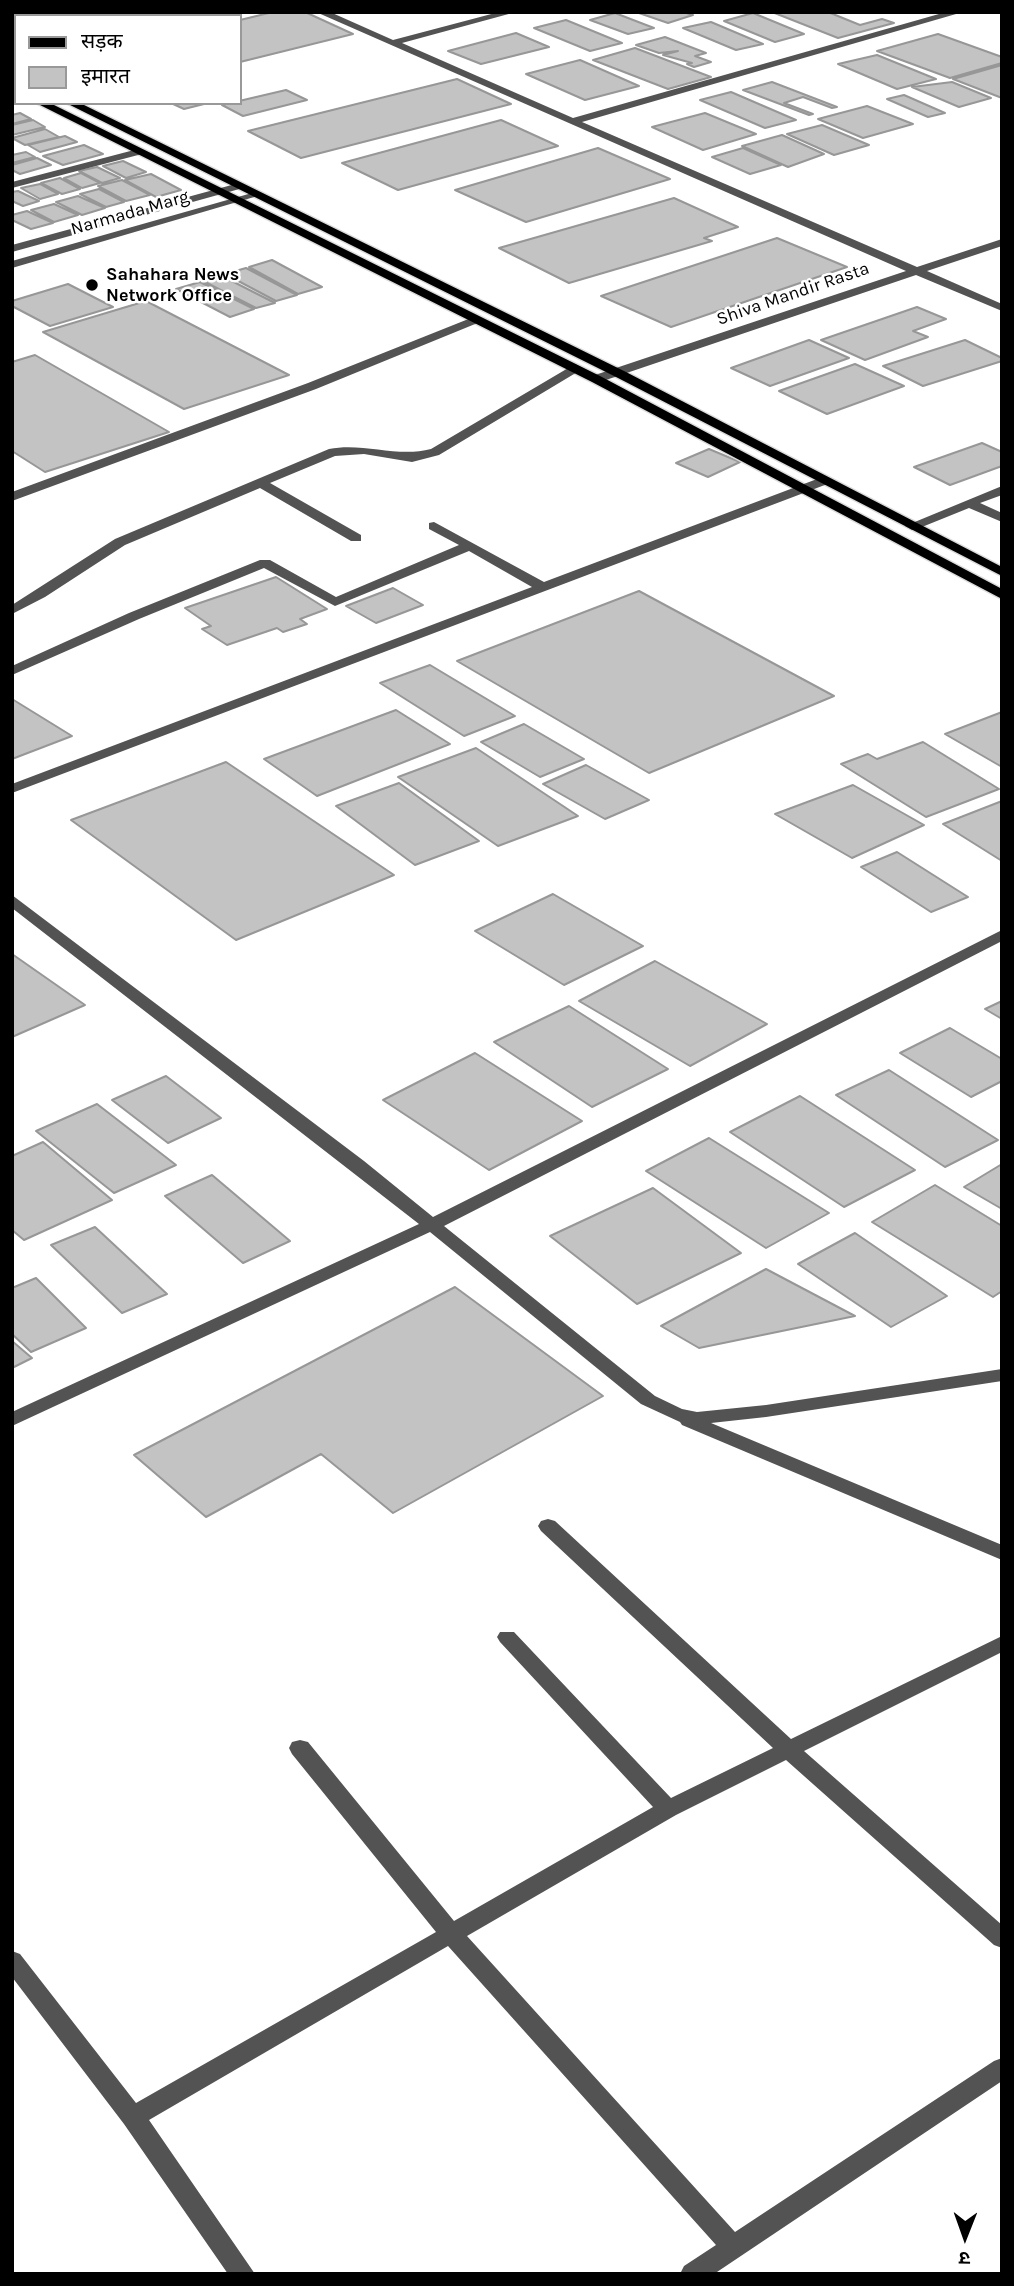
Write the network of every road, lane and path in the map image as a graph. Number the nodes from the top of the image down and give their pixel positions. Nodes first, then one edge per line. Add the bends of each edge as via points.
1 (321, 12) edge
2 (511, 12) edge
3 (958, 12) edge
4 (392, 43) junction
5 (45, 105) edge
6 (75, 105) edge
7 (572, 121) junction
8 (138, 152) junction
9 (12, 185) edge
10 (239, 186) junction
11 (218, 192) junction
12 (256, 195) junction
13 (237, 201) junction
14 (1002, 242) edge
15 (12, 249) edge
16 (12, 265) edge
17 (916, 271) junction
18 (1002, 308) edge
19 (476, 320) junction
20 (575, 368) junction
21 (616, 372) junction
22 (596, 379) junction
23 (825, 480) junction
24 (261, 483) junction
25 (802, 488) junction
26 (1002, 490) edge
27 (12, 497) edge
28 (969, 503) junction
29 (1002, 518) edge
30 (434, 526) dead end
31 (912, 526) junction
32 (356, 538) dead end
33 (470, 546) junction
34 (1002, 572) edge
35 (543, 587) junction
36 (1002, 595) edge
37 (12, 610) edge
38 (12, 671) edge
39 (12, 789) edge
40 (12, 900) edge
41 (1002, 935) edge
42 (431, 1225) junction
43 (1002, 1375) edge
44 (677, 1415) junction
45 (12, 1420) edge
46 (548, 1526) dead end
47 (1002, 1553) edge
48 (507, 1637) dead end
49 (1002, 1643) edge
50 (300, 1748) dead end
51 (789, 1749) junction
52 (668, 1809) junction
53 (450, 1933) junction
54 (1002, 1939) edge
55 (12, 1960) edge
56 (1002, 2068) edge
57 (133, 2117) junction
58 (734, 2248) junction
59 (242, 2274) edge
60 (693, 2274) edge

1 - 4 street
2 - 4 street
3 - 7 street
4 - 7 street
5 - 8 main road
6 - 10 main road
7 - 17 street
8 - 9 street
8 - 11 main road
10 - 11 street, Narmada Marg
10 - 12 main road
11 - 13 main road
11 - 15 street, Narmada Marg
12 - 13 street, Narmada Marg
12 - 21 main road
13 - 16 street, Narmada Marg
13 - 19 main road
14 - 17 street, Shiva Mandir Rasta
17 - 18 street
17 - 21 street, Shiva Mandir Rasta
19 - 20 main road
19 - 27 street via 313,386
20 - 22 main road
20 - 24 street via 426,455 333,452
21 - 22 street, Shiva Mandir Rasta
21 - 23 main road
22 - 25 main road
23 - 25 street
23 - 31 main road
24 - 32 street
24 - 37 street via 120,542 95,555 57,586
25 - 35 street
25 - 36 main road
26 - 28 street
28 - 29 street
28 - 31 street
30 - 33 street
31 - 34 main road
33 - 35 street
33 - 38 street via 335,602 265,563
35 - 39 street
40 - 42 street
41 - 42 street
42 - 44 street via 648,1400
42 - 45 street
43 - 44 street via 765,1411 697,1418
44 - 47 street
46 - 51 street
48 - 52 street
49 - 51 street
50 - 53 street
51 - 52 street
51 - 54 street
52 - 53 street
53 - 57 street
53 - 58 street
55 - 57 street
56 - 58 street
57 - 59 street
58 - 60 street

